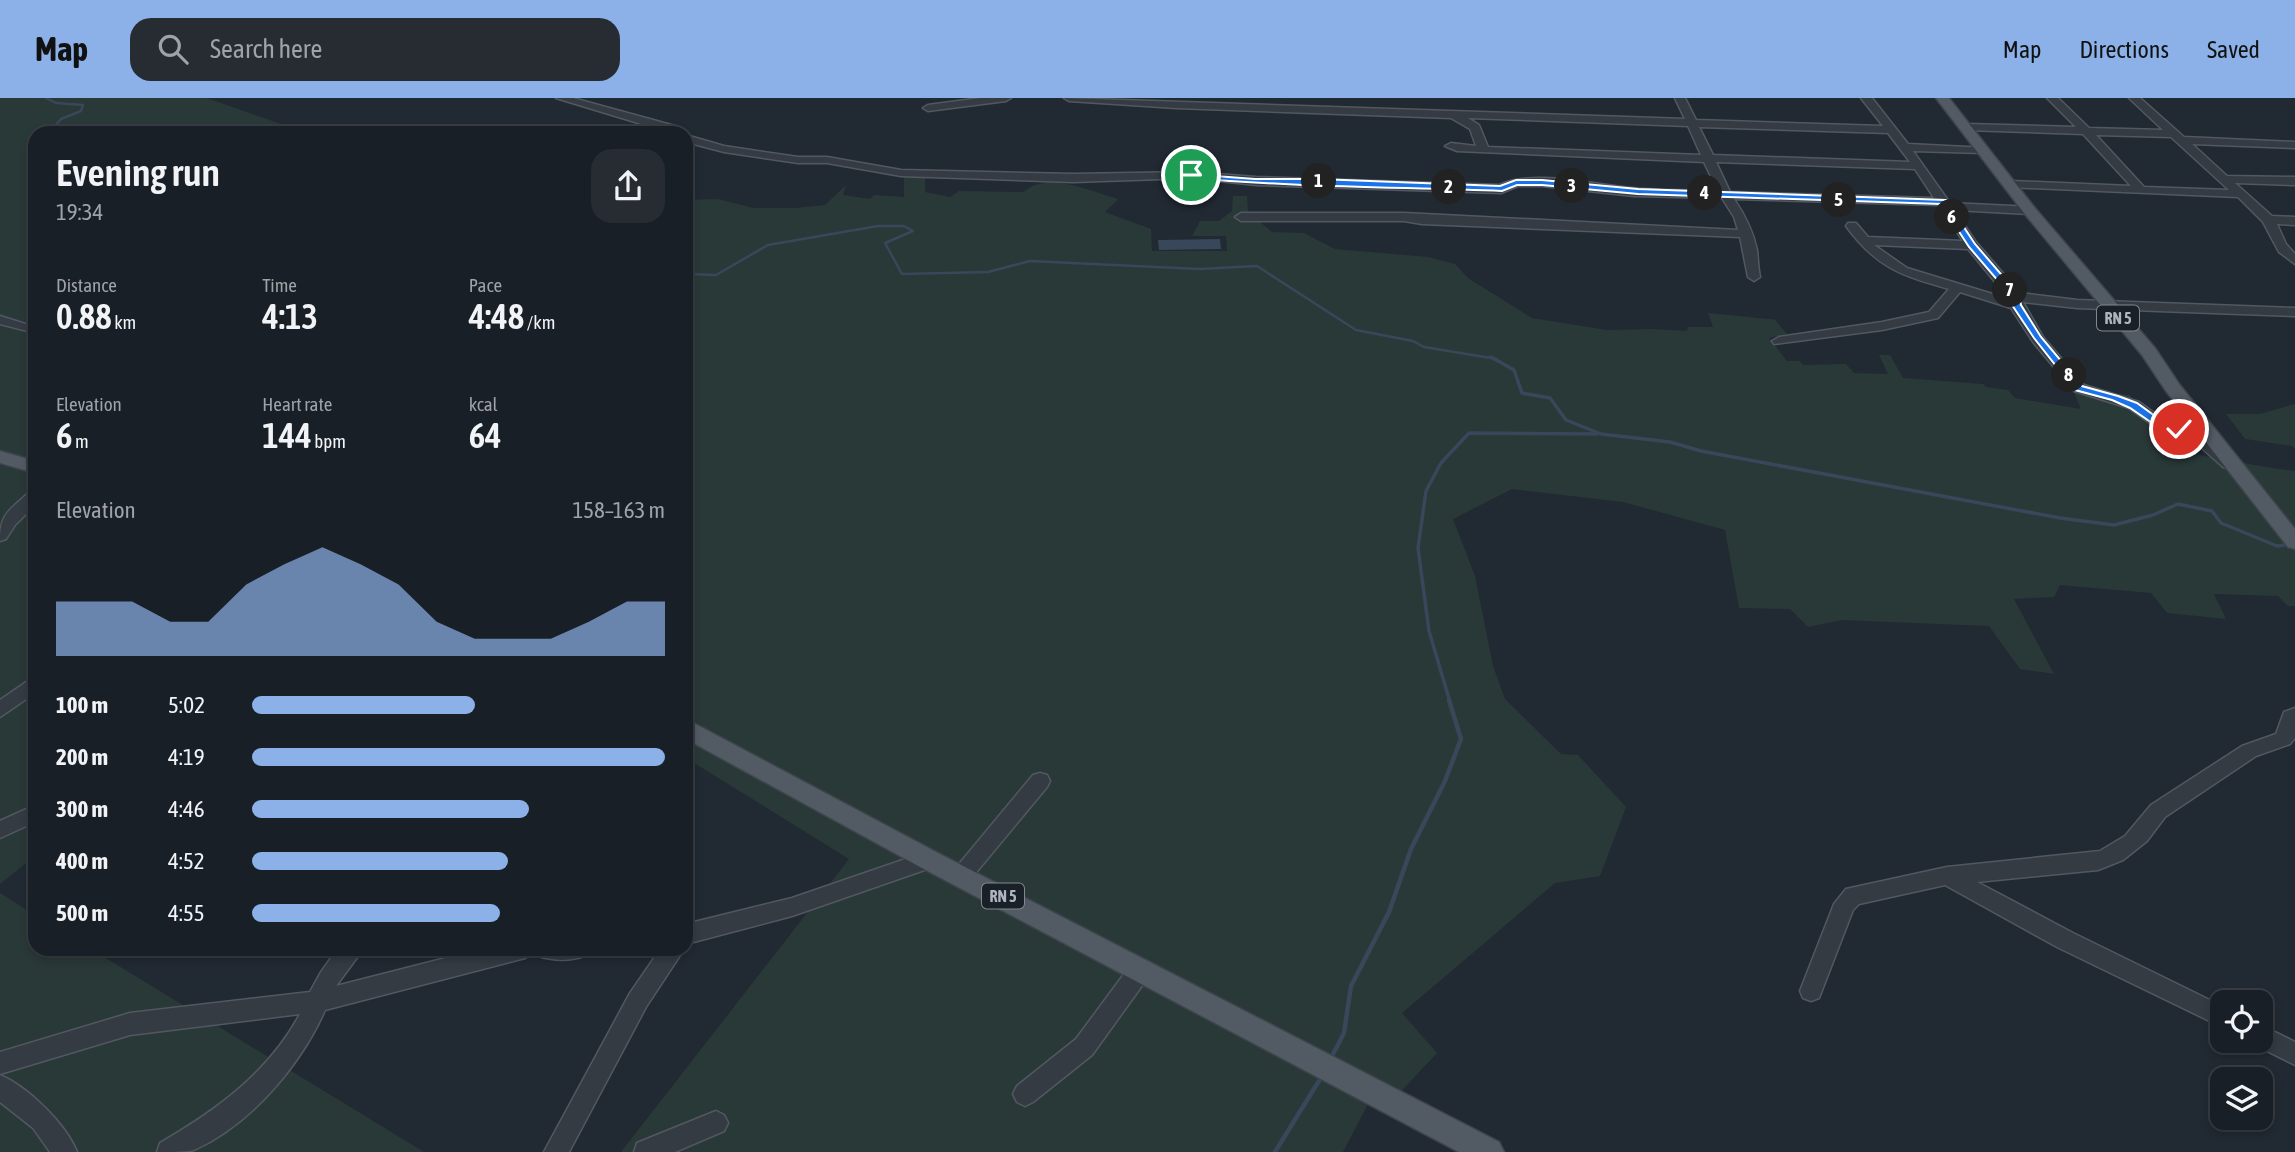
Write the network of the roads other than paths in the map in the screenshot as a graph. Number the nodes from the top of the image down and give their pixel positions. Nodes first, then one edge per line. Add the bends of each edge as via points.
1 (561, 98) edge
2 (1006, 98) edge
3 (1069, 98) edge
4 (1680, 98) edge
5 (1866, 98) edge
6 (1942, 98) edge
7 (2052, 98) edge
8 (2134, 98) edge
9 (1447, 100) dead end
10 (928, 108) dead end
11 (1448, 114) junction
12 (1691, 123) junction
13 (664, 126) edge
14 (1966, 127) junction
15 (1892, 130) junction
16 (2084, 131) junction
17 (2176, 137) junction
18 (693, 142) edge
19 (2295, 145) edge
20 (1451, 146) dead end
21 (1905, 147) junction
22 (1483, 149) junction
23 (1983, 150) junction
24 (1709, 159) junction
25 (1917, 166) junction
26 (2224, 179) junction
27 (2295, 181) edge
28 (2012, 186) junction
29 (2141, 190) junction
30 (2240, 194) junction
31 (1726, 195) junction
32 (1945, 204) junction
33 (2029, 210) junction
34 (1241, 217) dead end
35 (2268, 220) junction
36 (2295, 221) edge
37 (1852, 226) dead end
38 (1746, 234) junction
39 (1864, 241) junction
40 (1972, 246) junction
41 (2295, 260) edge
42 (1754, 277) dead end
43 (1956, 288) junction
44 (2016, 301) junction
45 (2108, 305) junction
46 (2295, 312) edge
47 (0, 320) edge
48 (28, 329) edge
49 (1779, 341) dead end
50 (0, 457) edge
51 (28, 465) edge
52 (2242, 475) junction
53 (28, 503) edge
54 (0, 535) edge
55 (2294, 541) edge
56 (28, 688) edge
57 (0, 710) edge
58 (2295, 715) edge
59 (693, 732) edge
60 (1040, 781) dead end
61 (28, 816) edge
62 (0, 830) edge
63 (929, 860) junction
64 (962, 875) junction
65 (1947, 876) junction
66 (693, 931) edge
67 (346, 956) edge
68 (494, 956) edge
69 (668, 956) edge
70 (1141, 970) junction
71 (1811, 991) dead end
72 (316, 1002) junction
73 (2210, 1011) edge
74 (2273, 1042) edge
75 (2295, 1054) edge
76 (0, 1063) edge
77 (0, 1087) edge
78 (1025, 1094) dead end
79 (716, 1123) dead end
80 (65, 1152) edge
81 (169, 1152) edge
82 (556, 1152) edge
83 (646, 1152) edge
84 (1489, 1152) edge

1 - 13 street
2 - 10 street
3 - 11 street
4 - 12 street
5 - 15 street
6 - 14 main road, RN 5
7 - 16 street
8 - 17 street
9 - 11 street
11 - 12 street
11 - 22 street via 1475,127
12 - 15 street
12 - 24 street
14 - 16 street
14 - 23 main road, RN 5
15 - 21 street
16 - 17 street
16 - 29 street
17 - 19 street
17 - 26 street
18 - 31 street via 901,173 1063,178 1191,175 1490,188 1542,182
20 - 22 street
21 - 23 street
21 - 25 street
22 - 24 street
23 - 28 main road, RN 5
24 - 25 street
24 - 31 street
25 - 32 street
26 - 27 street
26 - 30 street
28 - 29 street
28 - 33 main road, RN 5
29 - 30 street
30 - 35 street
31 - 32 street
31 - 38 street
32 - 33 street
32 - 40 street
33 - 45 main road, RN 5
34 - 38 street via 1404,217
35 - 36 street
35 - 41 street via 2281,249
37 - 39 street
38 - 42 street
39 - 40 street
39 - 43 street via 1902,271
40 - 44 street
43 - 44 street
43 - 49 street via 1933,315
44 - 45 street
44 - 52 street via 2038,338 2079,388 2124,401 2158,423 2199,438
45 - 46 street
45 - 52 main road, RN 5
47 - 48 street
50 - 51 main road
52 - 55 main road, RN 5
53 - 54 street
56 - 57 street
58 - 65 street via 2283,739 2249,751 2158,811 2113,857
59 - 63 main road, RN 5
60 - 64 street
61 - 62 street
63 - 64 main road, RN 5
63 - 66 street via 792,907
64 - 70 main road, RN 5
65 - 71 street via 1853,896 1845,904
65 - 73 street
67 - 72 street via 330,974
68 - 72 street
69 - 82 street via 638,1000
70 - 78 street via 1084,1047
70 - 84 main road, RN 5
72 - 76 street via 141,1021
72 - 81 street via 301,1035 270,1079 243,1104
74 - 75 street
77 - 80 street via 41,1120
79 - 83 street

